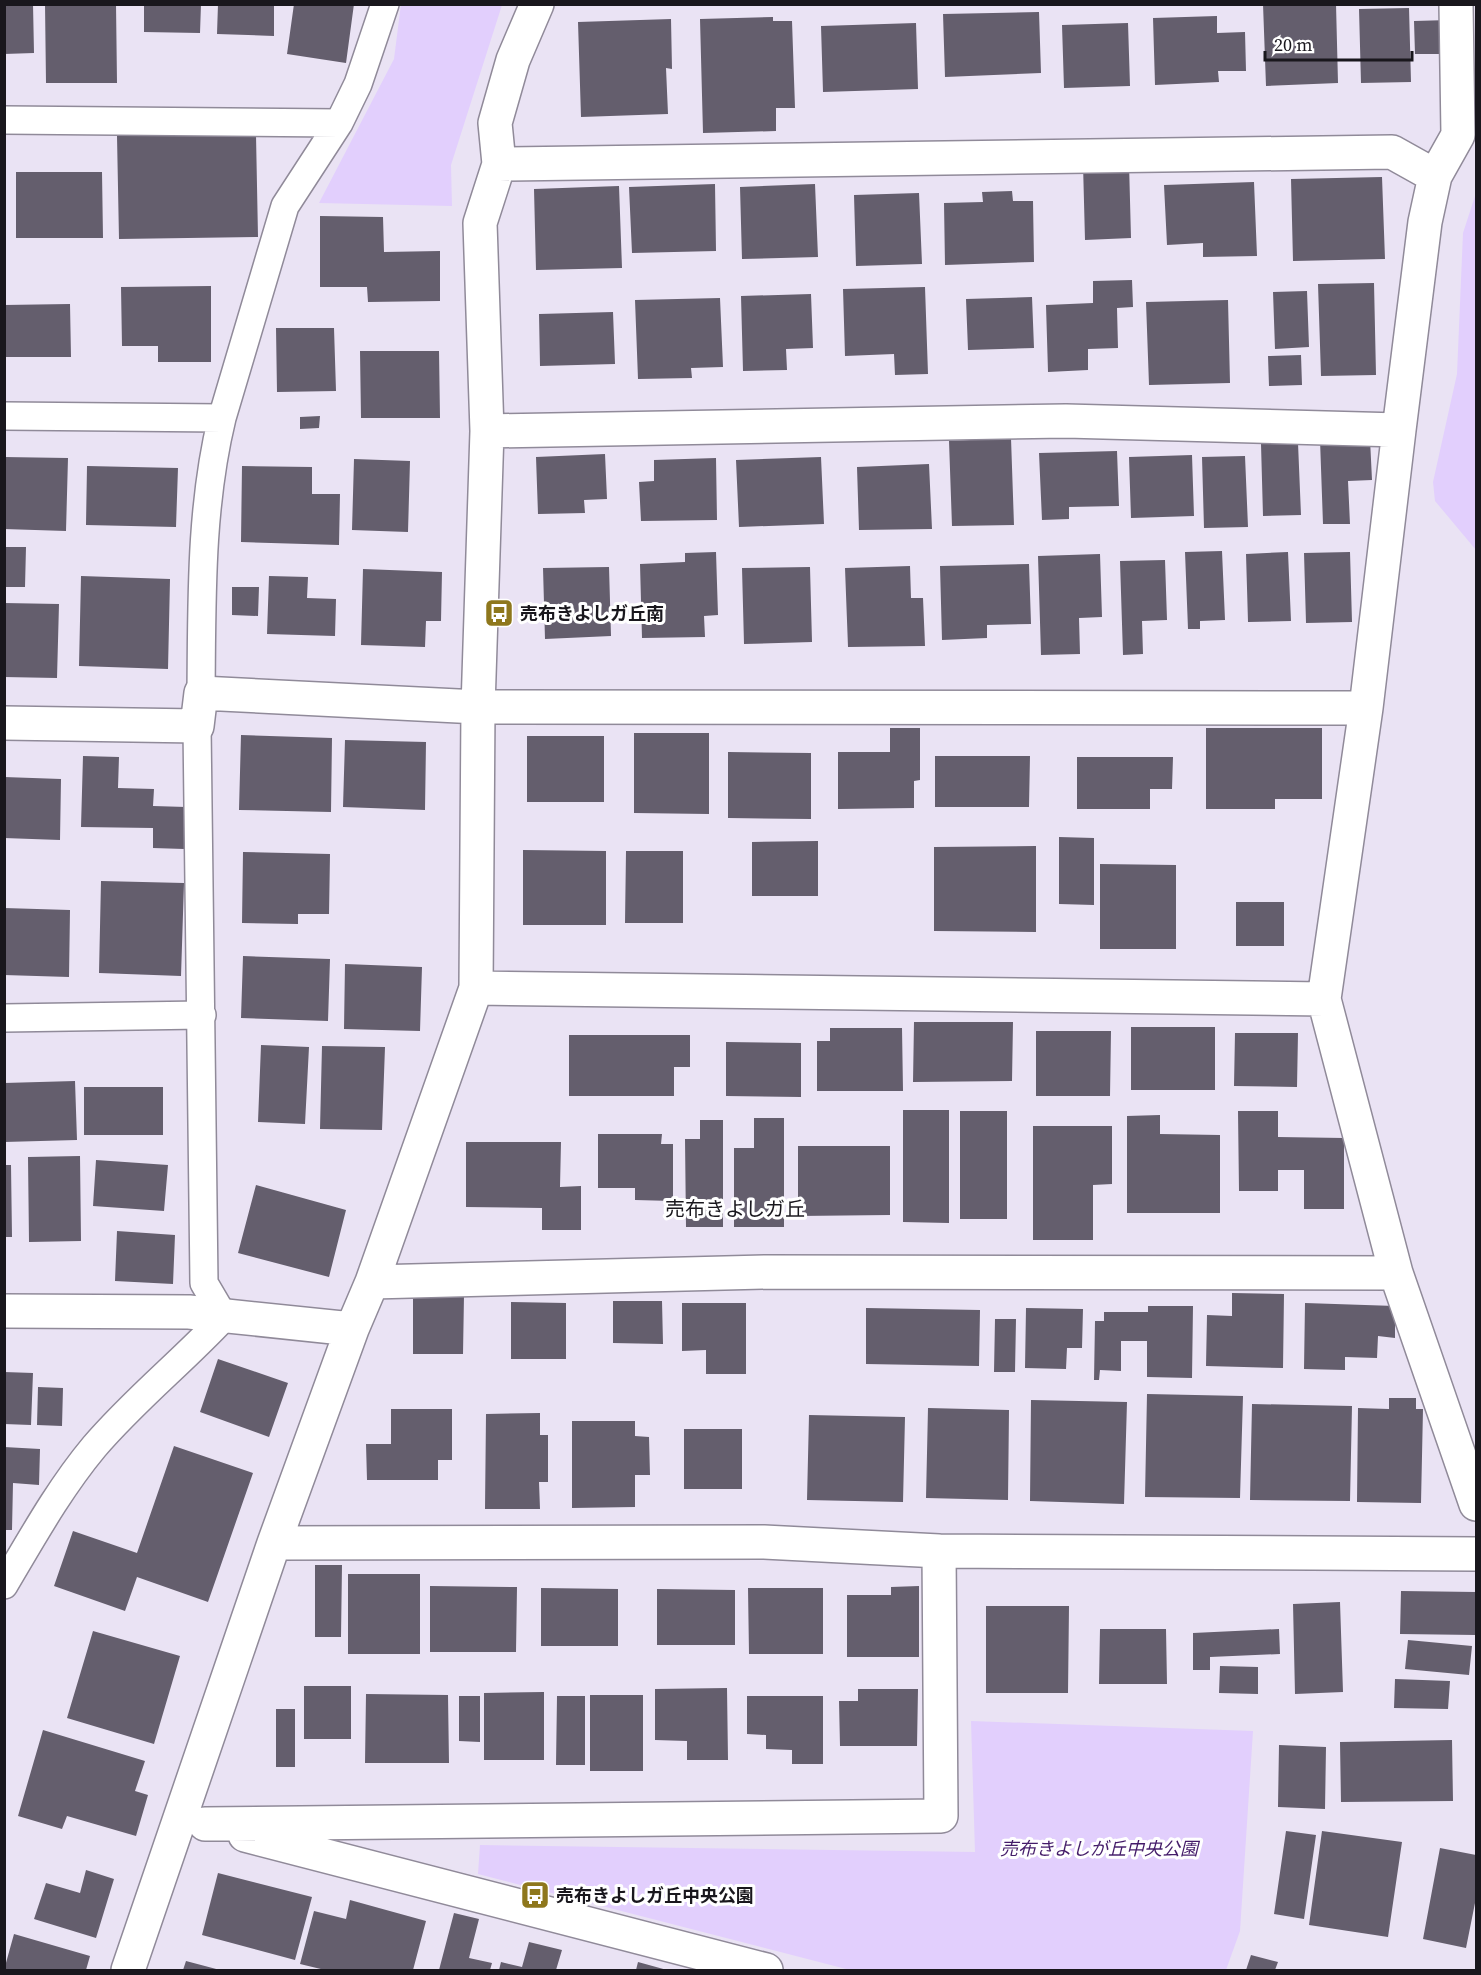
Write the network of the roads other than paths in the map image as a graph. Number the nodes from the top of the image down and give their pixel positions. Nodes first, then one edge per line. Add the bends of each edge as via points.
1 (385, 4) edge
2 (537, 4) edge
3 (1456, 4) edge
4 (4, 120) edge
5 (339, 123) junction
6 (499, 164) junction
7 (1435, 176) junction
8 (4, 416) edge
9 (222, 418) junction
10 (1400, 430) junction
11 (487, 431) junction
12 (201, 693) junction
13 (478, 707) junction
14 (1366, 708) junction
15 (4, 723) edge
16 (197, 726) junction
17 (476, 988) junction
18 (1324, 999) junction
19 (202, 1015) junction
20 (4, 1018) edge
21 (1396, 1273) junction
22 (372, 1282) junction
23 (4, 1311) edge
24 (224, 1317) junction
25 (352, 1329) junction
26 (1476, 1504) edge
27 (274, 1543) junction
28 (939, 1551) junction
29 (1476, 1554) edge
30 (4, 1585) edge
31 (192, 1821) junction
32 (128, 1971) edge
33 (766, 1971) edge

1 - 5 lane via 358,84
2 - 6 street via 513,60 495,123
3 - 7 street via 1458,135
4 - 5 lane
5 - 9 lane via 285,206
6 - 7 street via 1392,152
6 - 11 street via 480,223
7 - 10 street via 1425,222
8 - 9 lane
9 - 12 lane via 214,450 202,557
10 - 11 street via 1066,421
10 - 14 street
11 - 13 street
12 - 13 street
12 - 16 street
13 - 14 street
13 - 17 street
14 - 18 street
15 - 16 street
16 - 19 lane
17 - 18 street
17 - 22 street
18 - 21 street
19 - 20 lane
19 - 24 lane via 204,1284
21 - 22 street via 766,1272
21 - 26 street
22 - 25 street
23 - 24 street via 189,1312
24 - 25 street
24 - 30 lane via 192,1352 133,1403 93,1448 54,1501
25 - 27 street
27 - 28 street via 764,1542
27 - 31 street
28 - 29 street
28 - 31 street via 941,1816
31 - 32 street
31 - 33 street

